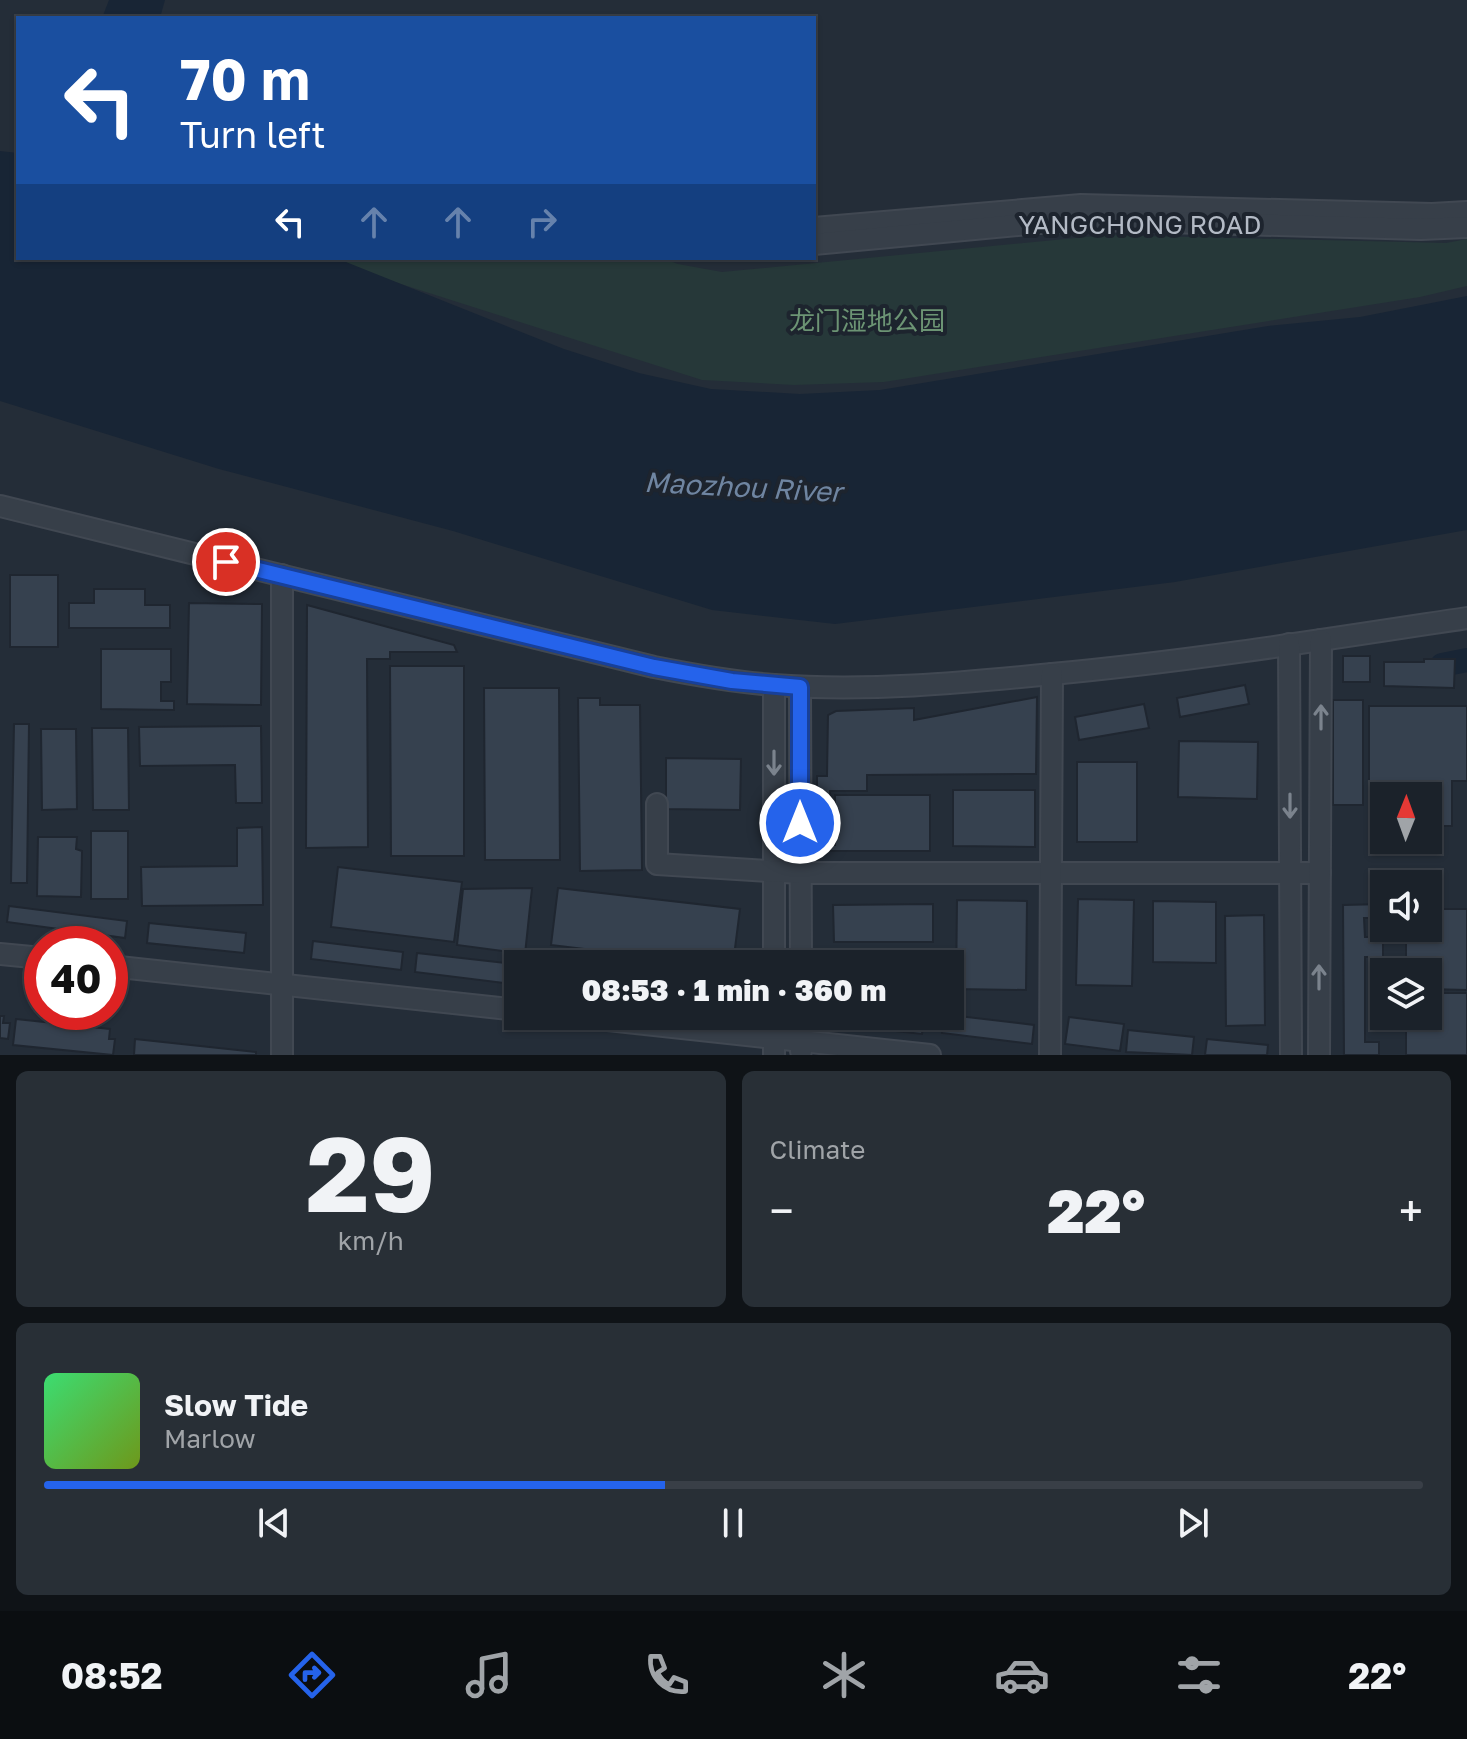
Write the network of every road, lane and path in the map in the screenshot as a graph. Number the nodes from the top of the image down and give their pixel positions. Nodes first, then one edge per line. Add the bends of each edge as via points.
1 (1467, 212) edge
2 (1467, 227) edge
3 (816, 228) edge
4 (816, 244) edge
5 (0, 506) edge
6 (282, 575) junction
7 (1467, 618) edge
8 (1321, 640) junction
9 (1289, 644) junction
10 (1052, 674) junction
11 (774, 685) junction
12 (800, 687) junction
13 (657, 804) dead end
14 (774, 872) junction
15 (800, 873) junction
16 (1290, 873) junction
17 (1320, 873) junction
18 (1051, 874) junction
19 (774, 950) edge
20 (801, 950) edge
21 (0, 954) edge
22 (24, 956) edge
23 (128, 968) edge
24 (283, 985) junction
25 (504, 1009) edge
26 (663, 1030) edge
27 (774, 1047) edge
28 (801, 1048) edge
29 (282, 1055) edge
30 (930, 1055) edge
31 (1050, 1055) edge
32 (1291, 1055) edge
33 (1319, 1055) edge

1 - 3 street, YANGCHONG ROAD via 1081,205
2 - 4 street, YANGCHONG ROAD via 1081,221
5 - 6 street
6 - 11 street via 654,667
6 - 24 street
7 - 8 street
8 - 9 street
17 -> 8 street
9 - 10 street
9 -> 16 street
10 - 12 street
10 - 18 street
11 - 12 street
11 -> 14 street
12 - 15 street
13 - 14 street via 657,864
14 - 15 street
14 - 19 street
15 - 18 street
15 - 20 street
16 - 17 street
16 - 18 street
16 - 32 street
33 -> 17 street
18 - 31 street
21 - 22 street
23 - 24 street
24 - 25 street
24 - 29 street
26 - 27 street
27 - 28 street
28 - 30 street

